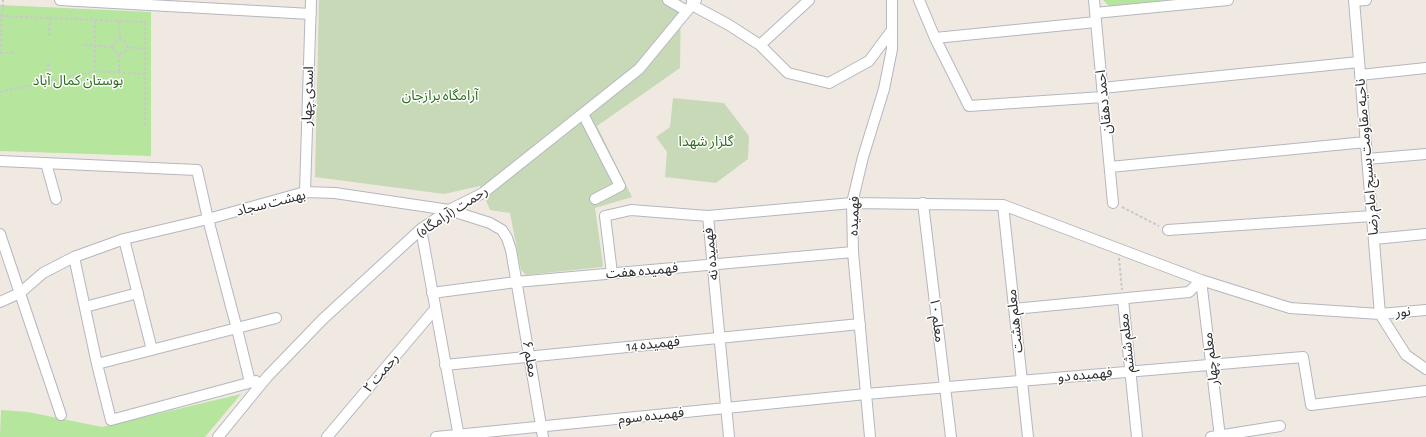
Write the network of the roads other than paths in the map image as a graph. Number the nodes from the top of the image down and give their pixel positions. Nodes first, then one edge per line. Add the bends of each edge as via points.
1 (60, 0) edge
2 (71, 0) edge
3 (311, 0) edge
4 (668, 0) edge
5 (809, 0) edge
6 (892, 0) edge
7 (919, 0) edge
8 (1094, 0) edge
9 (1228, 0) edge
10 (1366, 0) edge
11 (104, 1) edge
12 (1354, 1) edge
13 (158, 3) edge
14 (692, 4) edge
15 (311, 14) junction
16 (1096, 17) junction
17 (892, 30) junction
18 (935, 38) junction
19 (760, 45) junction
20 (1359, 62) junction
21 (1426, 68) edge
22 (1360, 74) junction
23 (1103, 92) junction
24 (583, 114) junction
25 (1366, 142) junction
26 (1426, 154) edge
27 (1367, 159) junction
28 (0, 162) edge
29 (46, 163) junction
30 (1110, 167) junction
31 (305, 192) junction
32 (56, 199) dead end
33 (595, 199) dead end
34 (852, 203) junction
35 (923, 203) junction
36 (1113, 203) road end
37 (1003, 205) junction
38 (449, 210) junction
39 (708, 216) junction
40 (1372, 216) junction
41 (208, 220) junction
42 (421, 229) junction
43 (1168, 230) road end
44 (0, 234) edge
45 (1426, 234) edge
46 (124, 239) junction
47 (1374, 239) junction
48 (1118, 249) joint
49 (853, 252) junction
50 (74, 257) junction
51 (712, 265) junction
52 (612, 273) junction
53 (1201, 280) junction
54 (516, 282) junction
55 (20, 293) junction
56 (138, 293) junction
57 (432, 293) junction
58 (1123, 299) junction
59 (0, 302) edge
60 (85, 307) junction
61 (435, 309) junction
62 (1014, 309) junction
63 (1426, 310) edge
64 (1380, 314) junction
65 (276, 318) dead end
66 (860, 324) junction
67 (237, 329) junction
68 (720, 338) junction
69 (152, 350) junction
70 (529, 356) junction
71 (97, 364) junction
72 (1211, 364) junction
73 (446, 365) junction
74 (1426, 369) edge
75 (1130, 371) junction
76 (267, 377) junction
77 (1022, 381) junction
78 (250, 382) junction
79 (946, 388) junction
80 (1426, 391) edge
81 (866, 394) junction
82 (726, 408) junction
83 (61, 415) dead end
84 (1280, 426) dead end
85 (542, 432) edge
86 (458, 436) edge
87 (218, 437) edge
88 (328, 437) edge
89 (436, 437) edge
90 (729, 437) edge
91 (870, 437) edge
92 (951, 437) edge
93 (1028, 437) edge
94 (1137, 437) edge
95 (1217, 437) edge

1 - 2 street
2 - 11 street
3 - 15 street, اسدی چهار
4 - 14 street
5 - 19 street
6 - 17 street, فهمیده
7 - 18 street
8 - 16 street, احمد دهقان
9 - 16 street
10 - 12 street
11 - 13 street
12 - 20 street, ناحیه مقاومت بسیج امام رضا
13 - 15 street
14 - 19 street
14 - 24 street, رحمت (آرامگاه) via 639,69
15 - 31 street, اسدی چهار
16 - 18 street
16 - 23 street, احمد دهقان
17 - 19 street via 869,61 829,83 788,73
17 - 34 street, فهمیده via 892,49 884,89
18 - 23 street via 969,106
20 - 22 street, ناحیه مقاومت بسیج امام رضا
20 - 23 street
21 - 22 street
22 - 25 street, ناحیه مقاومت بسیج امام رضا
23 - 30 street, احمد دهقان
24 - 33 street via 620,186
24 - 38 street, رحمت (آرامگاه) via 483,193
25 - 27 street, ناحیه مقاومت بسیج امام رضا
25 - 30 street
26 - 27 street
27 - 40 street, ناحیه مقاومت بسیج امام رضا
28 - 29 street
29 - 32 street
29 - 41 street via 197,170
30 - 36 street, احمد دهقان
31 - 38 street, بهشت سجاد via 335,193
31 - 41 street, بهشت سجاد
34 - 35 street, فهمیده نه
34 - 39 street, فهمیده نه
34 - 49 street, فهمیده
35 - 37 street, فهمیده نه
35 - 79 street, معلم ۱۰
37 - 48 street, فهمیده نه
37 - 62 street, معلم هشت
38 - 42 street, رحمت (آرامگاه)
38 - 54 street, بهشت سجاد via 490,223 502,230 510,250
39 - 51 street, فهمیده نه
39 - 52 street via 631,210 605,216
40 - 43 street
40 - 47 street, ناحیه مقاومت بسیج امام رضا
41 - 46 street, بهشت سجاد
41 - 67 street
42 - 57 street
42 - 76 street, رحمت (آرامگاه) via 323,319
44 - 55 street
45 - 47 street
46 - 50 street, بهشت سجاد
46 - 56 street
47 - 64 street, ناحیه مقاومت بسیج امام رضا
48 - 53 street, نور
49 - 51 street, فهمیده هفت
49 - 66 street, فهمیده
50 - 55 street, بهشت سجاد via 43,273
50 - 60 street
51 - 52 street, فهمیده هفت
51 - 68 street, فهمیده نه
52 - 54 street, فهمیده هفت
53 - 58 street via 1189,292
53 - 64 street, نور via 1290,308
53 - 72 street, معلم چهار
54 - 57 street, فهمیده هفت
54 - 70 street, معلم ۶
55 - 59 street, بهشت سجاد
55 - 83 street
56 - 60 street
56 - 69 street
57 - 61 street
58 - 62 street
58 - 75 street, معلم ششم
60 - 71 street
61 - 73 street
61 - 88 street, رحمت ۲
62 - 77 street, معلم هشت
63 - 64 street, نور
64 - 74 street via 1406,355
65 - 67 street
66 - 68 street, فهمیده 14
66 - 81 street, فهمیده
67 - 69 street
67 - 78 street
68 - 70 street, فهمیده 14
68 - 82 street, فهمیده نه
69 - 71 street
70 - 73 street, فهمیده 14
70 - 85 street, معلم ۶
71 - 78 street via 111,420
72 - 75 street, فهمیده دو
72 - 80 street, فهمیده دو via 1303,357 1311,405
72 - 95 street, معلم چهار
73 - 86 street
75 - 77 street, فهمیده دو
75 - 94 street, معلم ششم
76 - 78 street
76 - 87 street, رحمت (آرامگاه)
77 - 79 street, فهمیده دو
77 - 93 street, معلم هشت
79 - 81 street, فهمیده دو
79 - 92 street, معلم ۱۰
81 - 82 street, فهمیده سوم
81 - 91 street, فهمیده
82 - 85 street, فهمیده سوم
82 - 90 street, فهمیده نه
84 - 95 street
85 - 86 street, فهمیده سوم
86 - 89 street, فهمیده سوم

